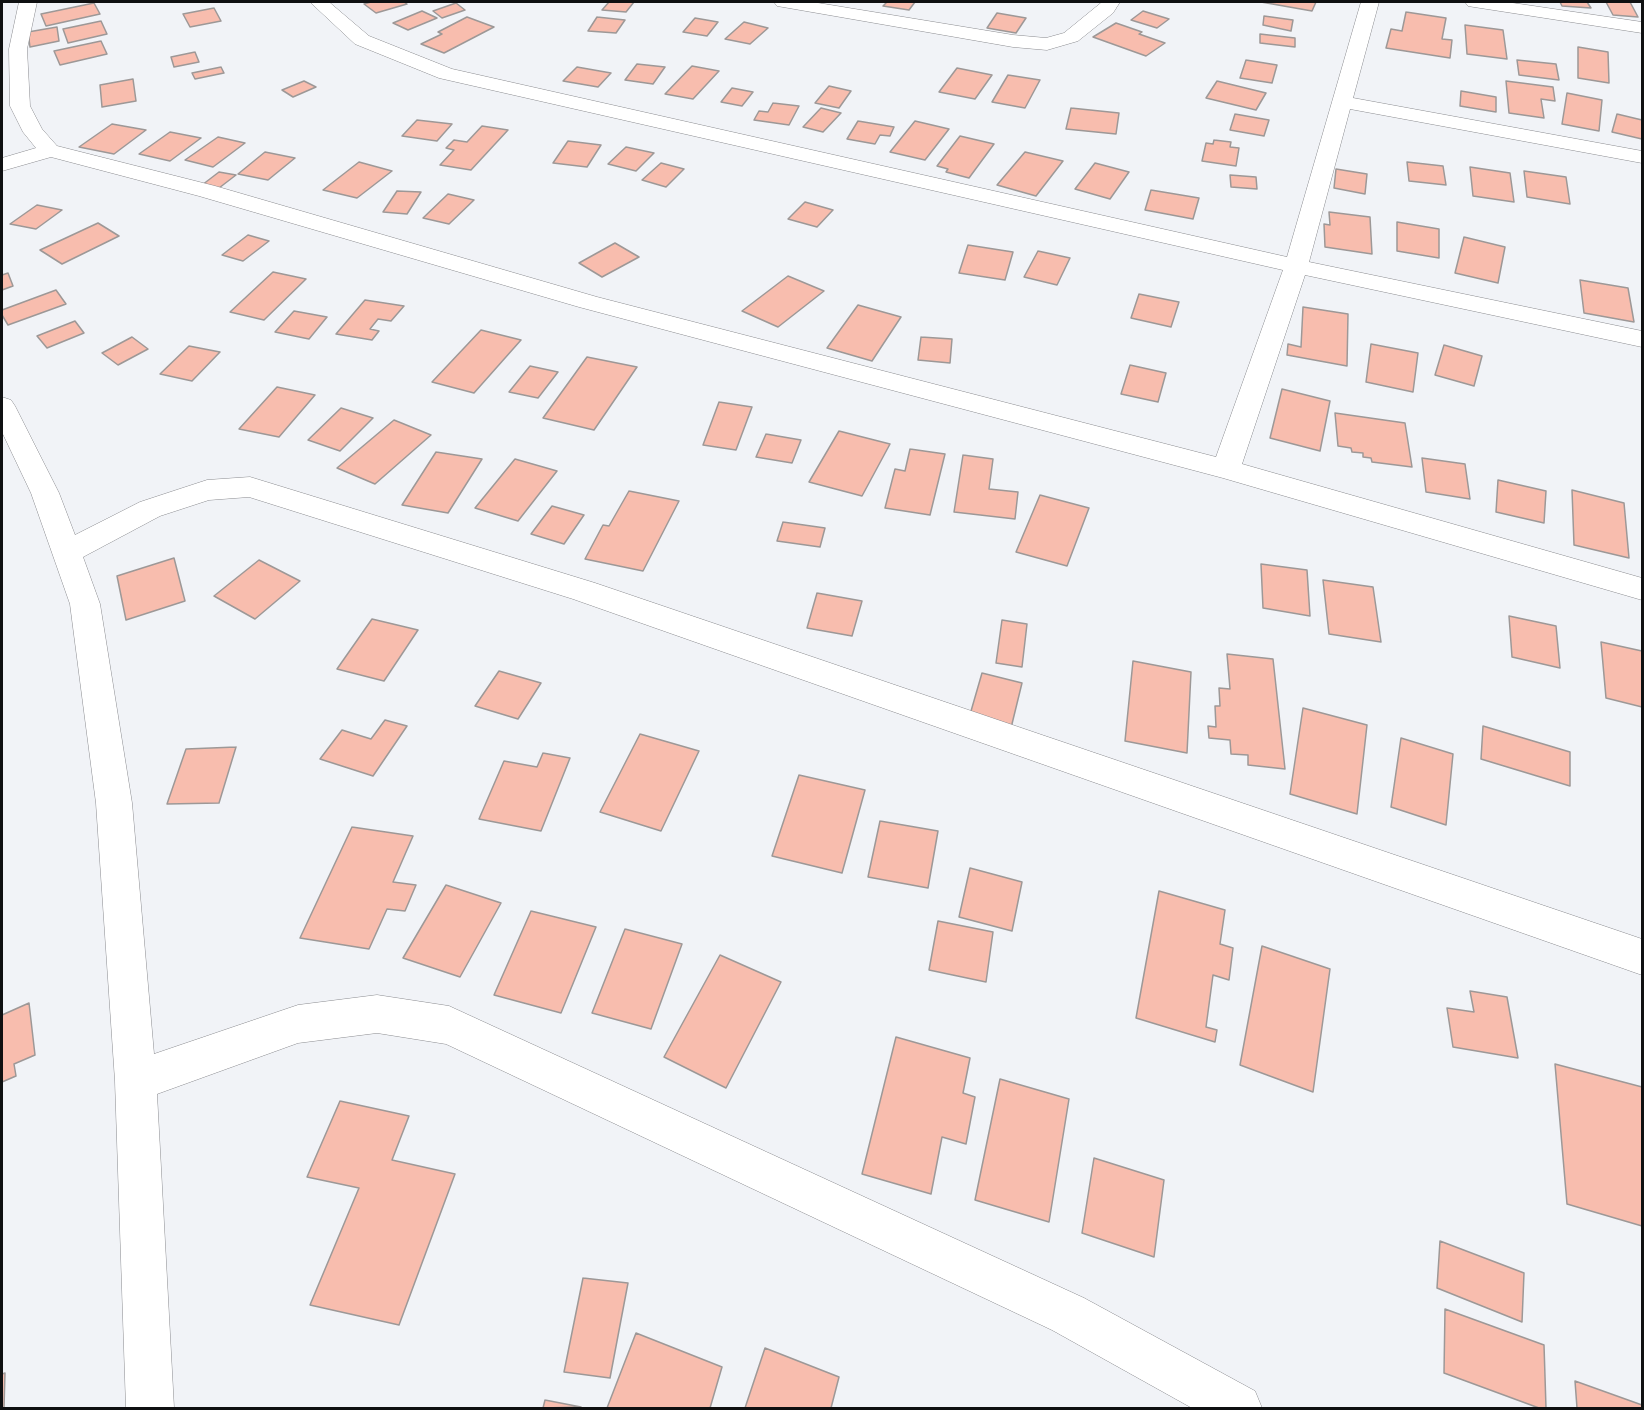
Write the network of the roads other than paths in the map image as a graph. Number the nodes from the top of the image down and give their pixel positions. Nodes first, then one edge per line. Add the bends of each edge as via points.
1 (28, 2) edge
2 (319, 2) edge
3 (783, 2) edge
4 (1111, 2) edge
5 (1370, 2) edge
6 (1474, 2) edge
7 (1642, 28) edge
8 (1343, 102) junction
9 (50, 150) junction
10 (1642, 157) edge
11 (2, 165) edge
12 (1296, 266) junction
13 (1642, 339) edge
14 (2, 406) edge
15 (1226, 469) junction
16 (66, 553) junction
17 (1642, 589) edge
18 (1642, 957) edge
19 (136, 1081) junction
20 (150, 1408) edge
21 (1238, 1408) edge

1 - 9 street via 18,50 20,106 33,132
2 - 12 street via 362,40 446,74
3 - 4 street via 1047,44 1071,37
5 - 8 street
6 - 7 street
8 - 10 street
8 - 12 street
9 - 11 street
9 - 15 street via 207,191 588,302
12 - 13 street
12 - 15 street
14 - 16 street via 45,493
15 - 17 street
16 - 18 street via 150,509 207,490 250,487 584,591
16 - 19 street via 85,604 114,803
19 - 20 street
19 - 21 street via 298,1024 377,1014 449,1025 1068,1314

